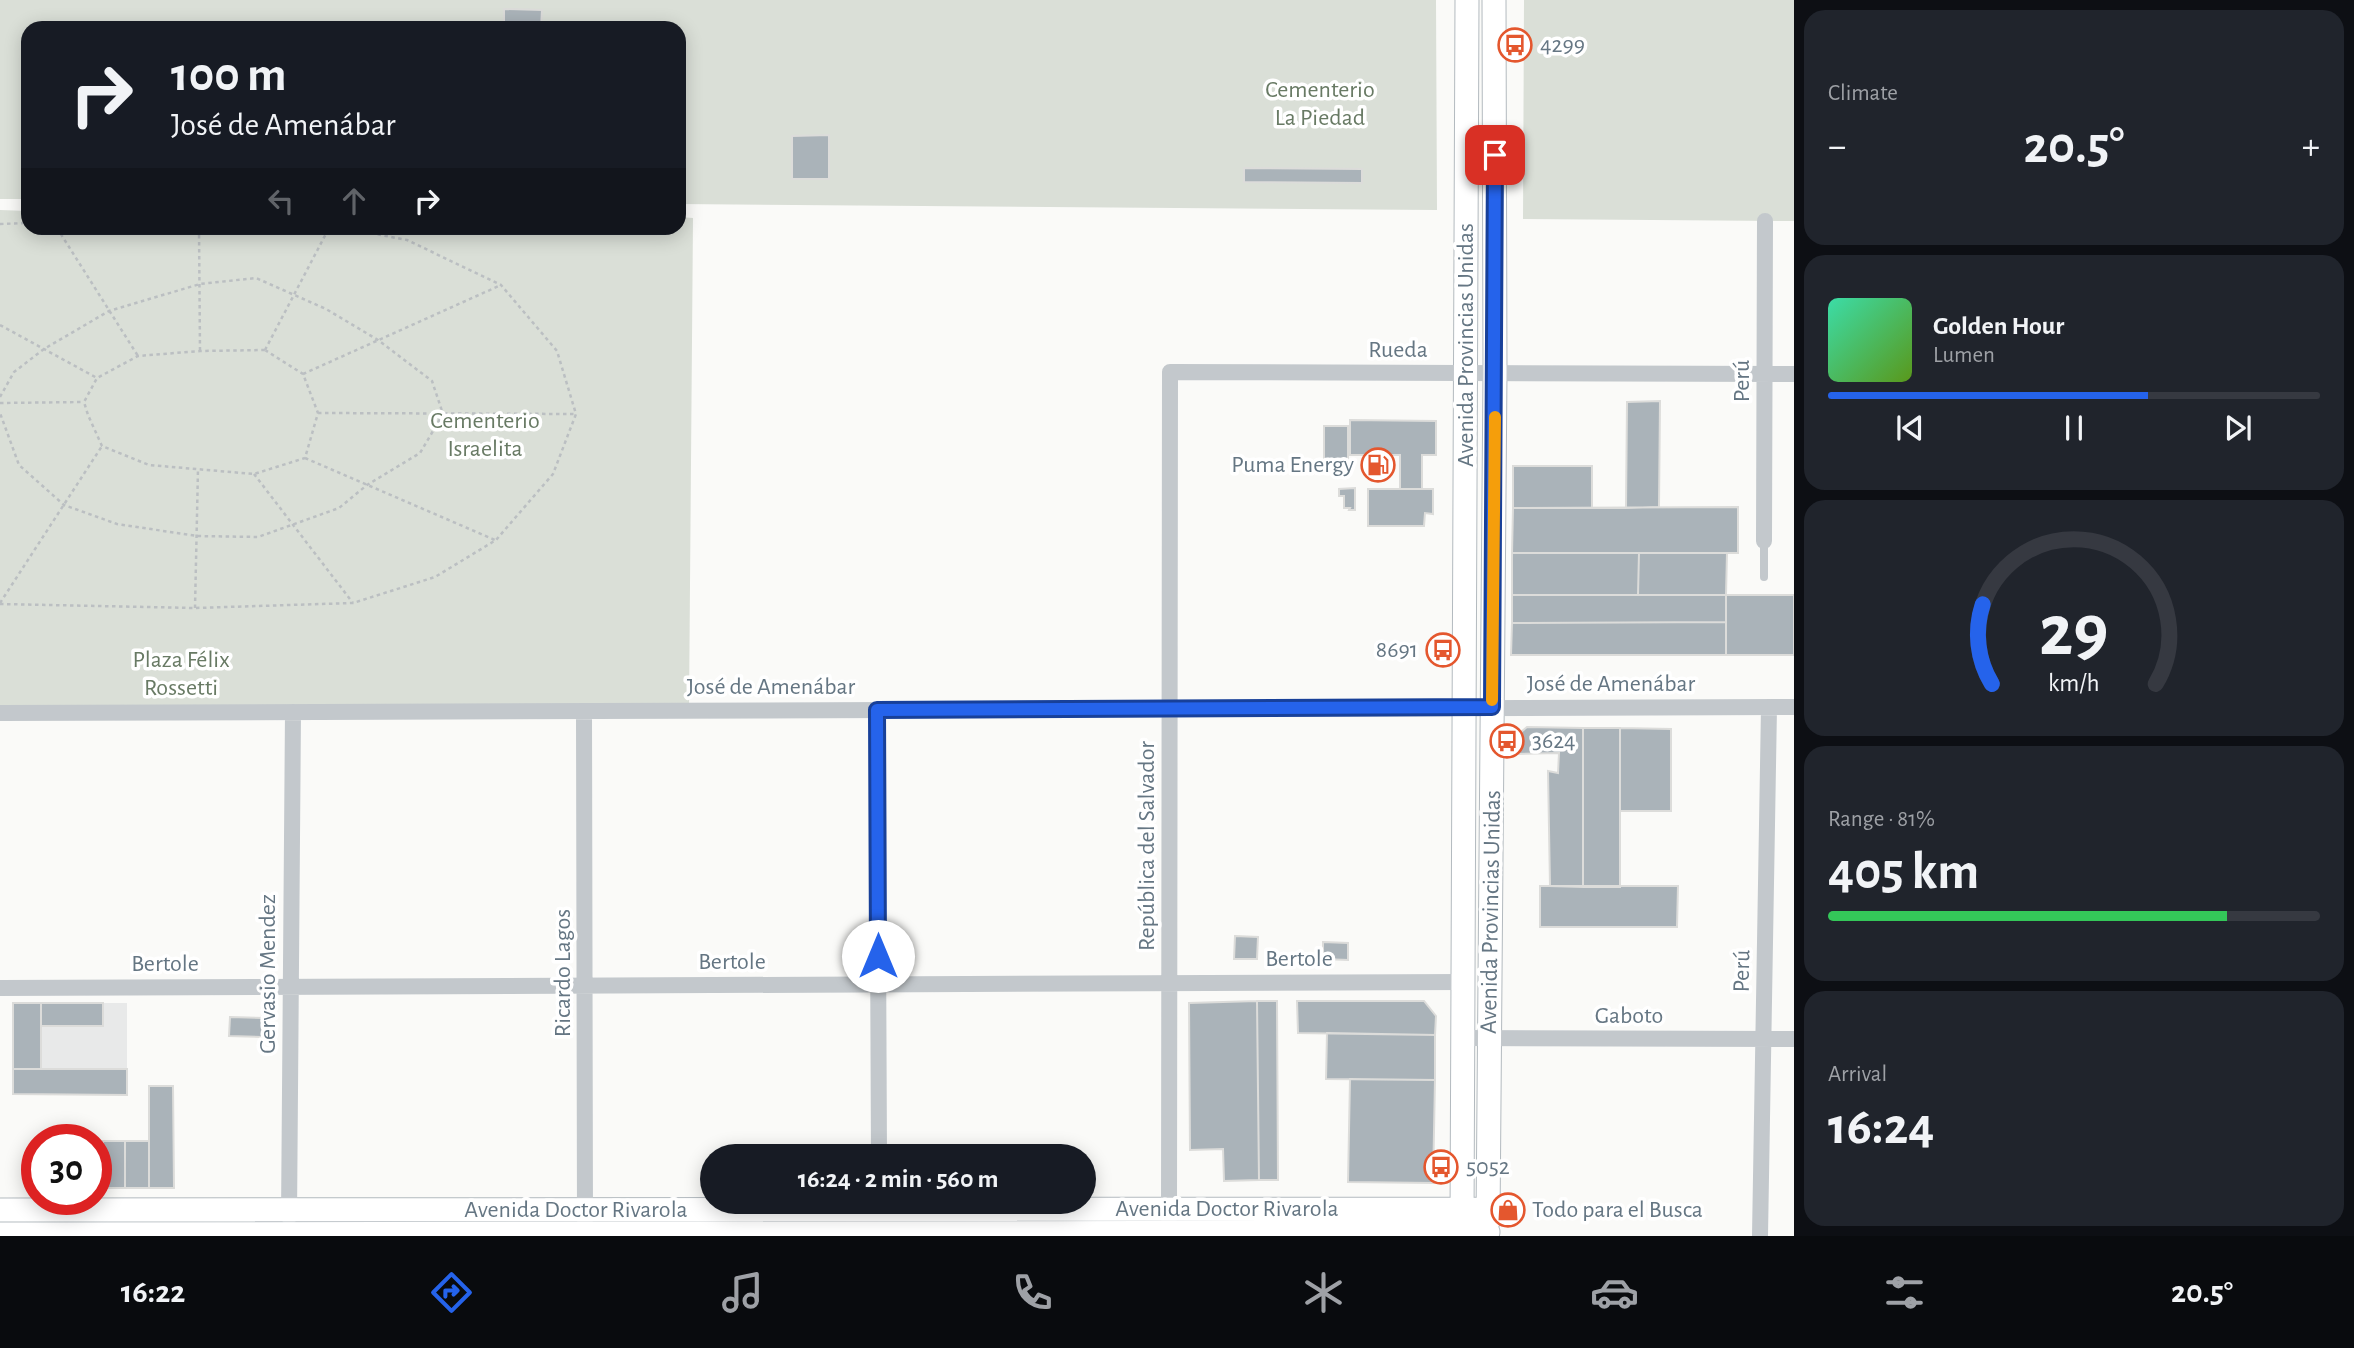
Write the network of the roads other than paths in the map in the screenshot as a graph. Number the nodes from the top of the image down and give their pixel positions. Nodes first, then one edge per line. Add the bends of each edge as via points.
1 (1466, 0) edge
2 (1494, 0) edge
3 (1765, 221) dead end
4 (1170, 372) joint
5 (1467, 373) junction
6 (1495, 373) junction
7 (1765, 374) junction
8 (1794, 374) edge
9 (1764, 541) joint
10 (1764, 577) dead end
11 (1465, 707) junction
12 (1492, 707) junction
13 (1769, 707) junction
14 (1794, 707) edge
15 (1170, 709) junction
16 (877, 710) junction
17 (584, 711) junction
18 (293, 712) junction
19 (0, 713) edge
20 (1464, 982) junction
21 (1169, 983) junction
22 (878, 984) junction
23 (586, 985) junction
24 (291, 986) junction
25 (0, 988) edge
26 (1463, 1038) junction
27 (1489, 1038) junction
28 (1763, 1039) junction
29 (1794, 1039) edge
30 (879, 1144) edge
31 (700, 1208) edge
32 (0, 1210) edge
33 (289, 1210) junction
34 (585, 1210) junction
35 (879, 1214) edge
36 (995, 1214) edge
37 (1169, 1226) edge
38 (1462, 1226) edge
39 (1488, 1226) edge
40 (0, 1234) edge
41 (585, 1234) edge
42 (879, 1234) edge
43 (289, 1235) edge
44 (1760, 1236) edge

1 - 5 main road, Avenida Provincias Unidas
2 - 6 main road, Avenida Provincias Unidas
3 - 7 street, Perú
4 - 5 street, Rueda
4 - 15 street, República del Salvador
5 - 6 street, Rueda
5 - 11 main road, Avenida Provincias Unidas
6 - 7 street, Rueda
6 - 12 main road, Avenida Provincias Unidas
7 - 8 street, Rueda
7 - 9 street, Perú
9 - 10 lane
11 - 12 street, José de Amenábar
11 - 15 street, José de Amenábar
11 - 20 main road, Avenida Provincias Unidas
12 - 13 street, José de Amenábar
12 - 27 main road, Avenida Provincias Unidas
13 - 14 street, José de Amenábar
13 - 28 street, Perú
15 - 16 street, José de Amenábar
15 - 21 street, República del Salvador
16 - 17 street, José de Amenábar
16 - 22 street
17 - 18 street, José de Amenábar
17 - 23 street, Ricardo Lagos
18 - 19 street, José de Amenábar
18 - 24 street, Gervasio Mendez
20 - 21 street, Bertole
20 - 26 main road, Avenida Provincias Unidas
21 - 22 street, Bertole
21 - 37 street, República del Salvador
22 - 23 street, Bertole
22 - 30 street
23 - 24 street, Bertole
23 - 34 street, Ricardo Lagos
24 - 25 street, Bertole
24 - 33 street, Gervasio Mendez
26 - 27 street, Gaboto
26 - 38 main road, Avenida Provincias Unidas
27 - 28 street, Gaboto
27 - 39 main road, Avenida Provincias Unidas
28 - 29 street, Gaboto
28 - 44 street, Perú
31 - 34 main road, Avenida Doctor Rivarola
32 - 33 main road, Avenida Doctor Rivarola
33 - 34 main road, Avenida Doctor Rivarola
33 - 43 street, Gervasio Mendez
34 - 41 street, Ricardo Lagos
35 - 42 street
36 - 37 main road, Avenida Doctor Rivarola
37 - 38 main road, Avenida Doctor Rivarola
37 - 42 main road, Avenida Doctor Rivarola
38 - 39 main road, Avenida Doctor Rivarola
40 - 43 main road, Avenida Doctor Rivarola
41 - 42 main road, Avenida Doctor Rivarola
41 - 43 main road, Avenida Doctor Rivarola

